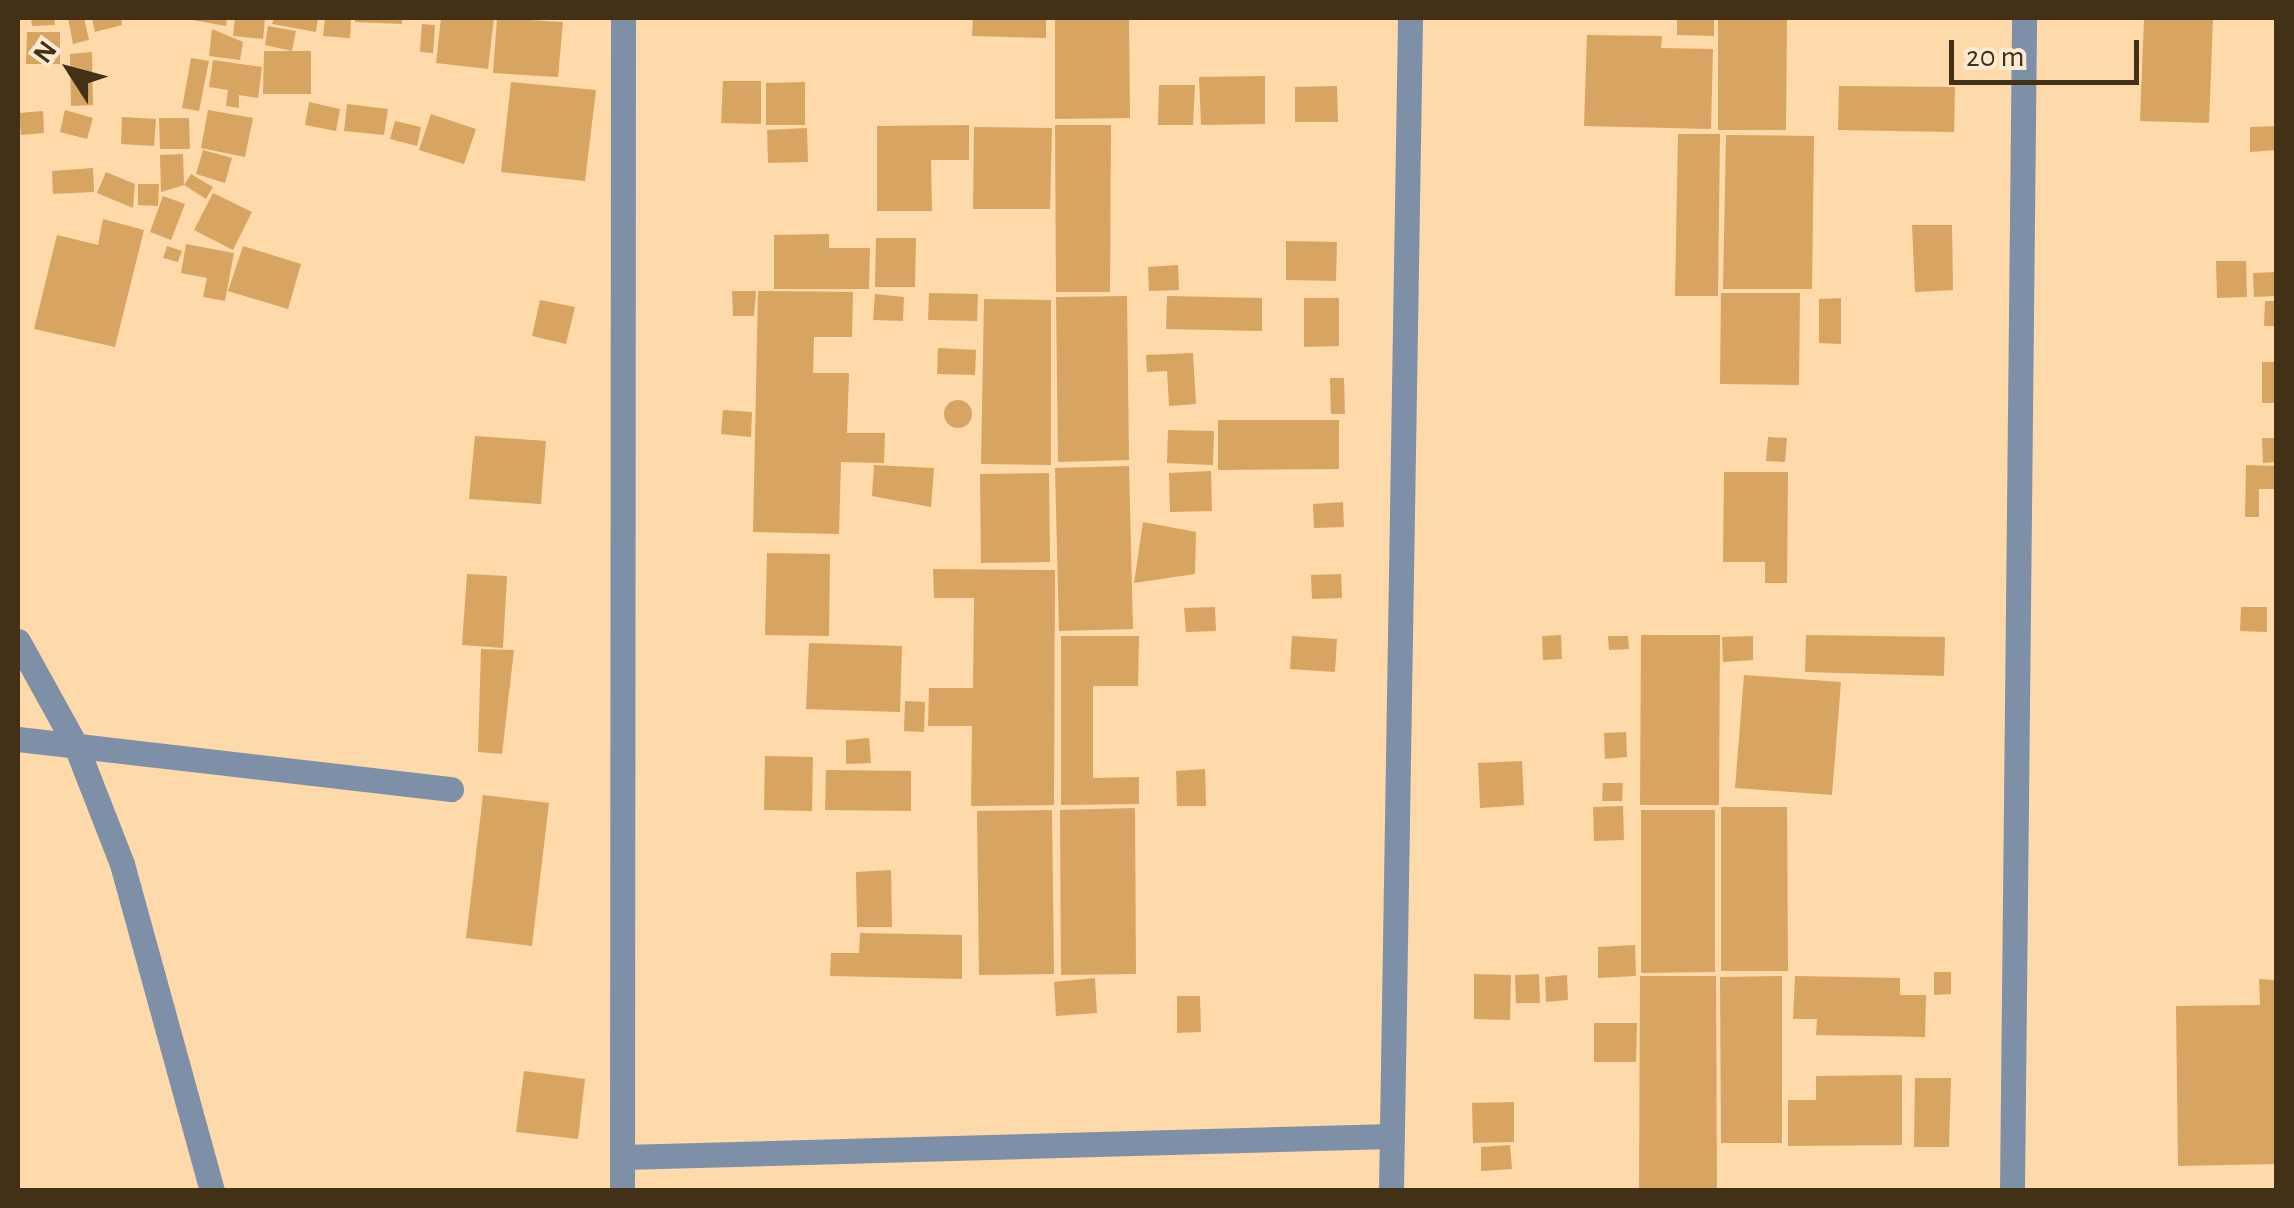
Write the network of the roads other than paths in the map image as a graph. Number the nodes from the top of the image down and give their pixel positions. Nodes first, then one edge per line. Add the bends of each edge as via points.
1 (623, 18) edge
2 (1410, 18) edge
3 (2024, 18) edge
4 (18, 641) edge
5 (18, 739) edge
6 (76, 746) junction
7 (451, 789) dead end
8 (1391, 1136) junction
9 (623, 1158) junction
10 (212, 1190) edge
11 (622, 1190) edge
12 (1392, 1190) edge
13 (2012, 1190) edge

1 - 9 street
2 - 8 street
3 - 13 street
4 - 6 street
5 - 6 street
6 - 7 street
6 - 10 street via 122,864
8 - 9 street
8 - 12 street
9 - 11 street

